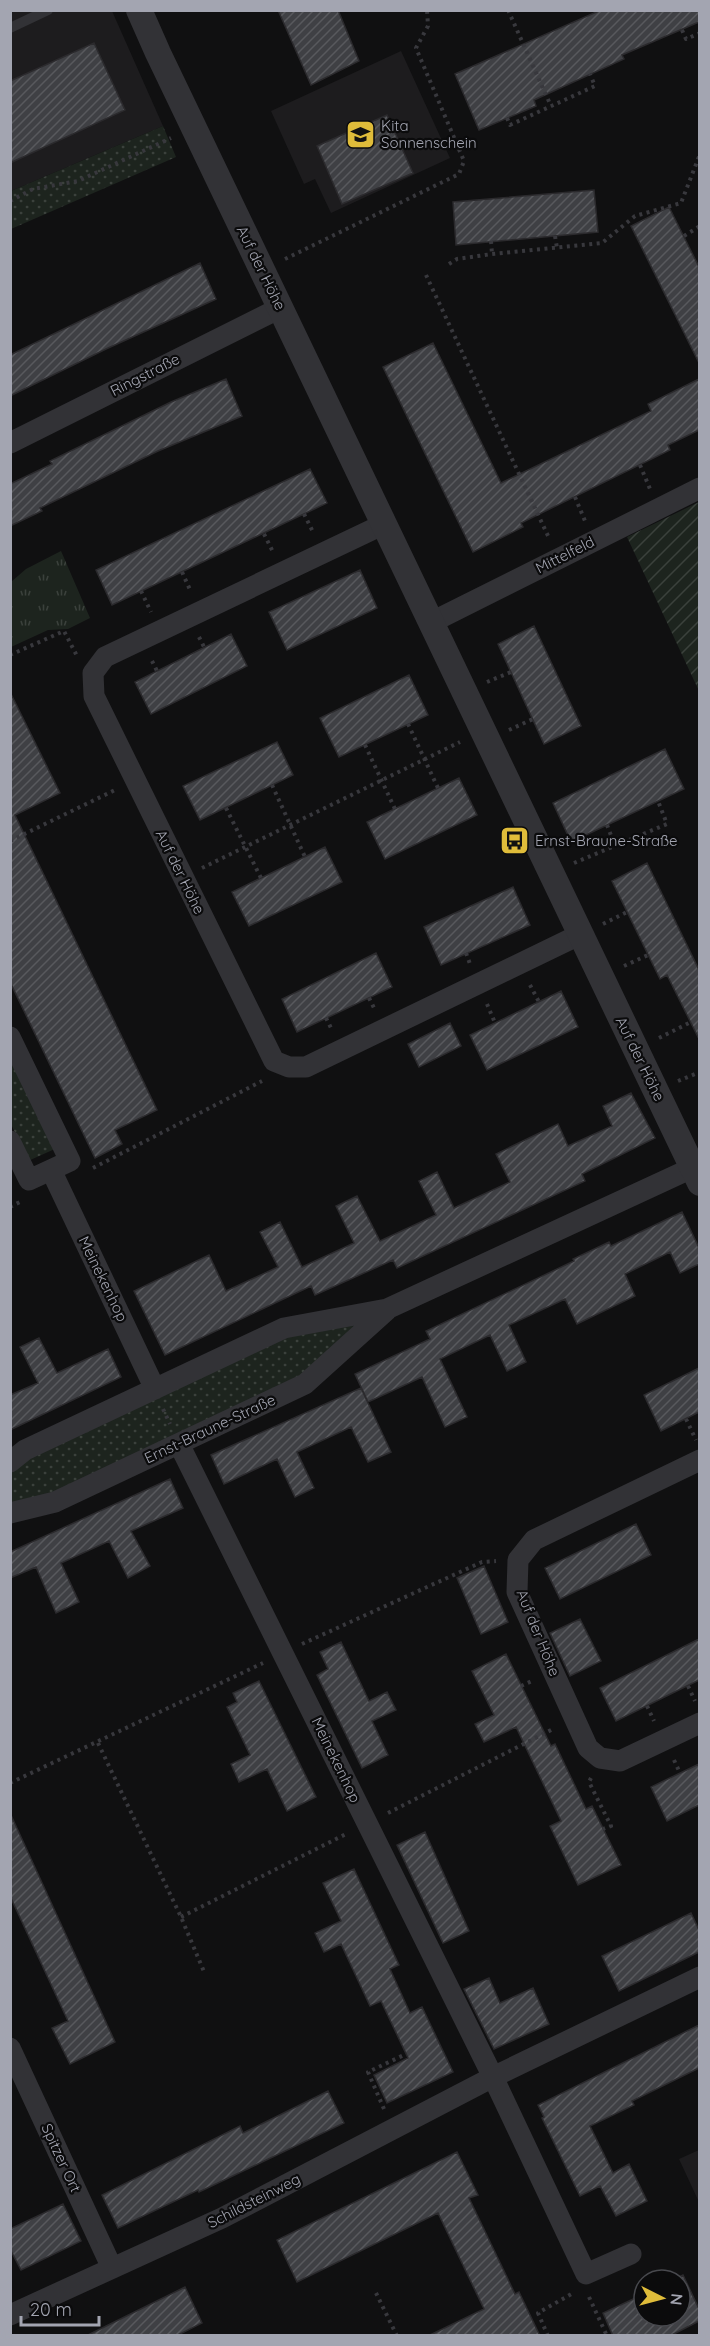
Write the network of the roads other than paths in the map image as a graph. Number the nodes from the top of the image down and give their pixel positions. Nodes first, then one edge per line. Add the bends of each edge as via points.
1 (48, 10) edge
2 (139, 10) edge
3 (10, 28) edge
4 (280, 308) junction
5 (10, 443) edge
6 (699, 488) edge
7 (384, 524) junction
8 (432, 622) junction
9 (581, 934) junction
10 (10, 1037) edge
11 (10, 1141) edge
12 (691, 1161) edge
13 (51, 1170) junction
14 (387, 1309) junction
15 (155, 1389) junction
16 (179, 1444) junction
17 (699, 1460) edge
18 (10, 1462) edge
19 (10, 1512) edge
20 (699, 1723) edge
21 (699, 1977) edge
22 (10, 2048) edge
23 (492, 2077) junction
24 (631, 2254) dead end
25 (112, 2268) junction
26 (10, 2315) edge

1 - 3 lane
2 - 4 street, Auf der Höhe
4 - 5 street, Ringstraße
4 - 7 street, Auf der Höhe
6 - 8 street, Mittelfeld
7 - 8 street, Auf der Höhe
7 - 9 street, Auf der Höhe via 105,657 93,673 94,696 274,1060 289,1067 306,1067
8 - 9 street, Auf der Höhe
9 - 12 street, Auf der Höhe
10 - 13 street via 70,1161
11 - 13 street via 29,1180
12 - 14 street, Ernst-Braune-Straße
13 - 15 street, Meinekenhop
14 - 15 street, Ernst-Braune-Straße via 284,1328
14 - 16 street, Ernst-Braune-Straße via 305,1384
15 - 18 street, Ernst-Braune-Straße via 25,1450
16 - 19 street, Ernst-Braune-Straße via 55,1502
16 - 23 street, Meinekenhop
17 - 20 street, Auf der Höhe via 534,1540 518,1560 517,1592 588,1748 600,1758 620,1761
21 - 23 street, Schildsteinweg
22 - 25 street, Spitzer Ort
23 - 24 street via 585,2280
23 - 25 street, Schildsteinweg via 222,2218
25 - 26 street, Schildsteinweg

